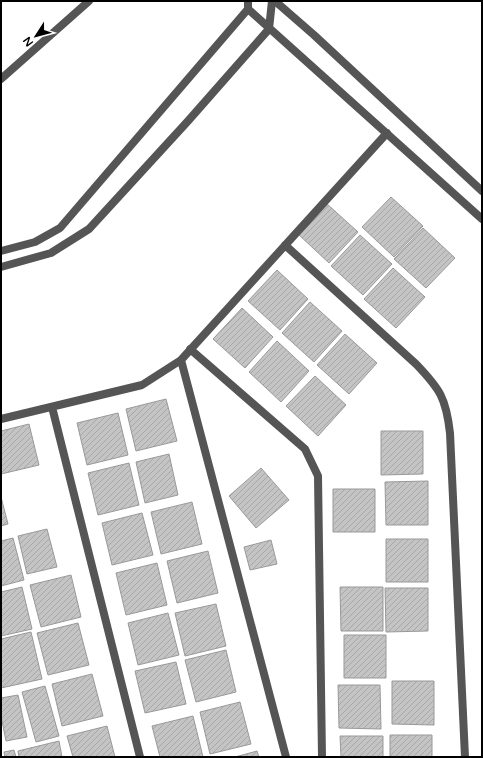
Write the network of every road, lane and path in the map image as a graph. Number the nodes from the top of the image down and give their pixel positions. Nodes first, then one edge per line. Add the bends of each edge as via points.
1 (89, 1) edge
2 (272, 1) edge
3 (275, 1) edge
4 (248, 5) edge
5 (269, 28) junction
6 (1, 79) edge
7 (386, 133) junction
8 (482, 191) edge
9 (482, 219) edge
10 (285, 245) junction
11 (1, 251) edge
12 (1, 267) edge
13 (190, 349) junction
14 (181, 360) junction
15 (52, 407) junction
16 (1, 419) edge
17 (140, 757) edge
18 (286, 757) edge
19 (322, 757) edge
20 (465, 757) edge

1 - 6 street
2 - 5 street
3 - 8 street
4 - 5 street
4 - 11 street via 60,228 35,242
5 - 7 street
5 - 12 street via 89,229 51,253
7 - 9 street
7 - 10 street
10 - 13 street
10 - 20 street via 416,364 435,384 447,408 451,441
13 - 14 street
13 - 19 street via 305,448 318,476
14 - 15 street via 142,385
14 - 18 street
15 - 16 street
15 - 17 street

